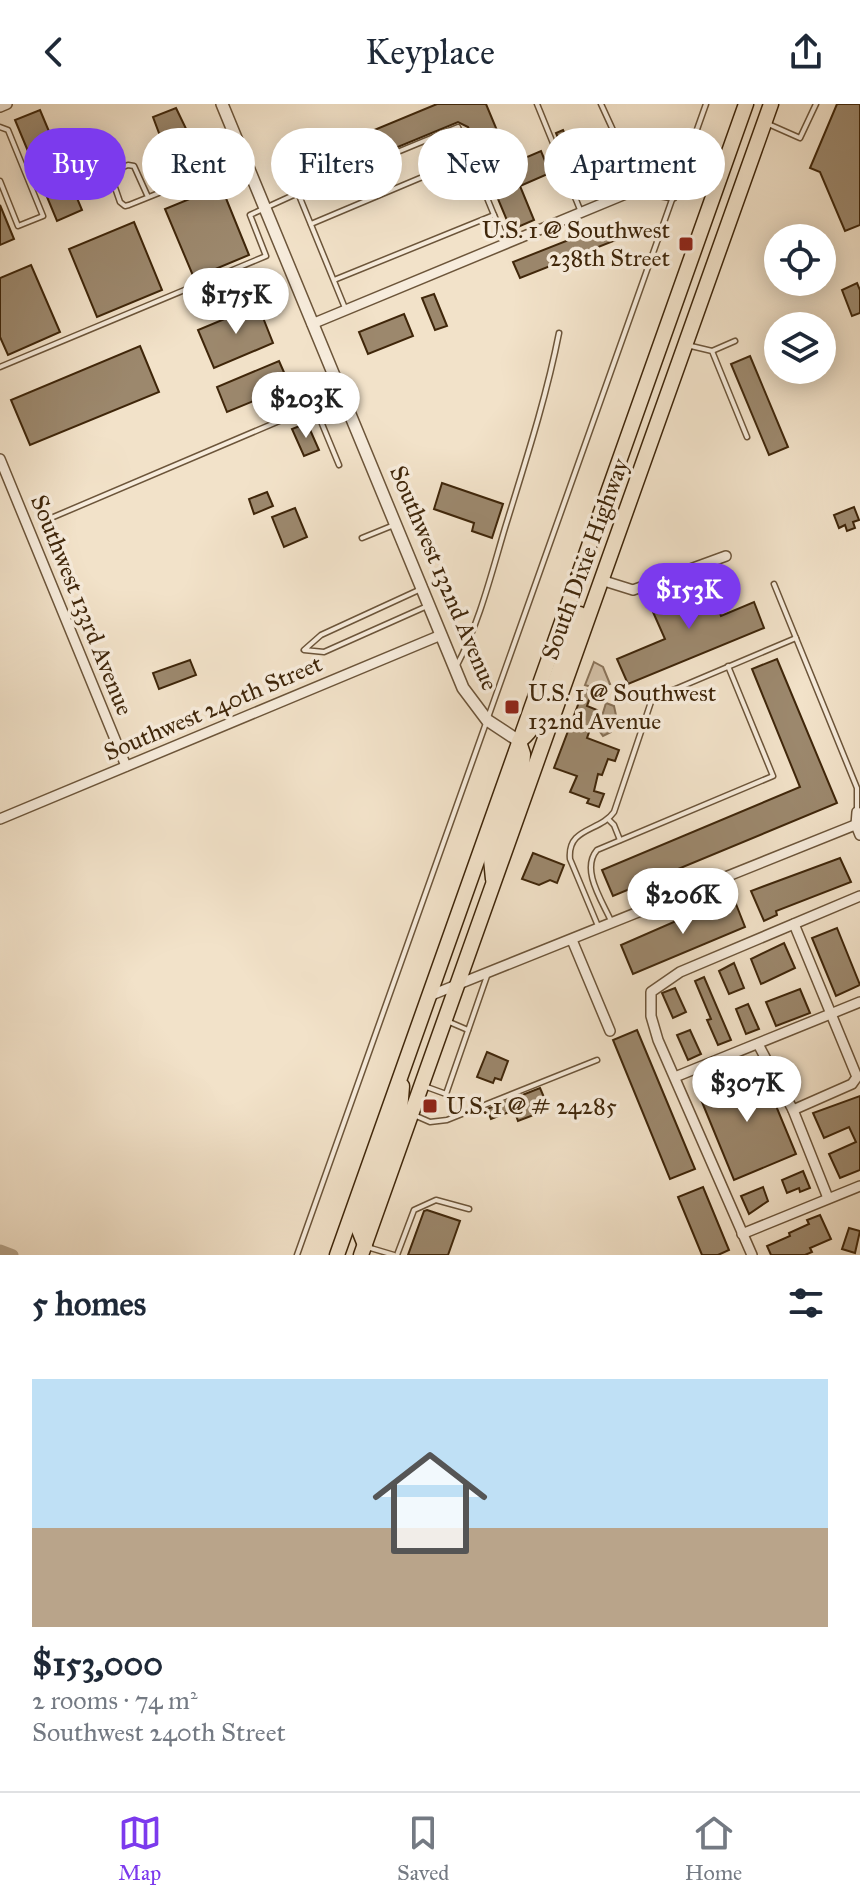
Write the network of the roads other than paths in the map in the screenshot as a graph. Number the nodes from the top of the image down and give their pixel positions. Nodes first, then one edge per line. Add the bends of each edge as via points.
1 (7, 104) edge
2 (222, 104) edge
3 (537, 104) edge
4 (601, 104) edge
5 (706, 104) edge
6 (746, 104) edge
7 (771, 104) edge
8 (816, 104) edge
9 (0, 107) edge
10 (764, 122) junction
11 (0, 127) edge
12 (232, 128) edge
13 (612, 128) edge
14 (697, 128) edge
15 (418, 179) edge
16 (0, 181) edge
17 (255, 185) edge
18 (148, 197) joint
19 (281, 200) edge
20 (301, 200) edge
21 (488, 200) edge
22 (615, 200) edge
23 (672, 200) edge
24 (264, 207) junction
25 (581, 214) junction
26 (494, 215) junction
27 (311, 224) junction
28 (508, 244) junction
29 (282, 249) junction
30 (266, 256) junction
31 (334, 280) junction
32 (346, 310) junction
33 (312, 324) junction
34 (559, 333) dead end
35 (735, 341) dead end
36 (684, 344) junction
37 (712, 351) junction
38 (0, 367) edge
39 (343, 398) junction
40 (315, 407) junction
41 (747, 437) dead end
42 (0, 459) edge
43 (339, 465) dead end
44 (51, 518) dead end
45 (396, 524) junction
46 (362, 538) dead end
47 (726, 556) dead end
48 (601, 580) junction
49 (774, 584) dead end
50 (423, 588) junction
51 (430, 605) junction
52 (441, 635) junction
53 (796, 638) junction
54 (728, 666) junction
55 (455, 669) junction
56 (487, 720) junction
57 (519, 741) junction
58 (126, 766) junction
59 (858, 813) edge
60 (610, 817) junction
61 (0, 819) edge
62 (858, 824) edge
63 (860, 835) edge
64 (622, 839) junction
65 (493, 885) junction
66 (860, 896) edge
67 (612, 923) junction
68 (794, 924) junction
69 (599, 928) junction
70 (572, 940) junction
71 (488, 973) junction
72 (457, 985) junction
73 (429, 996) junction
74 (860, 1002) edge
75 (831, 1014) junction
76 (444, 1020) junction
77 (468, 1031) junction
78 (610, 1031) dead end
79 (758, 1044) junction
80 (597, 1060) dead end
81 (403, 1069) junction
82 (675, 1077) junction
83 (421, 1085) junction
84 (793, 1110) junction
85 (411, 1114) junction
86 (860, 1186) edge
87 (828, 1198) junction
88 (469, 1209) dead end
89 (742, 1234) junction
90 (363, 1249) edge
91 (297, 1255) edge
92 (337, 1255) edge
93 (396, 1255) edge
94 (752, 1255) edge

1 - 9 street
2 - 12 street, Southwest 132nd Avenue
3 - 25 lane
4 - 13 lane
5 - 14 lane
6 - 57 highway, South Dixie Highway
7 - 10 highway, South Dixie Highway
8 - 10 lane via 800,138
10 - 36 highway, South Dixie Highway
11 - 16 lane via 8,130 43,216 18,226
15 - 27 lane
17 - 24 street, Southwest 132nd Avenue
18 - 18 lane via 122,204 113,171 136,167
19 - 24 lane
20 - 27 lane
21 - 26 lane
22 - 25 street
23 - 56 lane
24 - 29 street, Southwest 132nd Avenue
24 - 30 lane via 250,215
25 - 28 street
26 - 28 lane
26 - 31 lane
27 - 31 lane
28 - 32 street
29 - 30 lane
29 - 33 street, Southwest 132nd Avenue
30 - 38 lane
31 - 32 lane
32 - 33 street
33 - 39 street, Southwest 132nd Avenue
34 - 55 lane via 536,429 481,608
35 - 37 lane
36 - 37 lane
36 - 48 highway, South Dixie Highway
37 - 41 lane
39 - 40 lane
39 - 45 street, Southwest 132nd Avenue
40 - 43 lane
40 - 44 lane
42 - 58 street, Southwest 133rd Avenue
45 - 46 lane
45 - 50 street, Southwest 132nd Avenue
47 - 48 street via 633,590
48 - 57 highway via 579,615 539,720
48 - 65 highway, South Dixie Highway
49 - 53 lane
50 - 51 street, Southwest 132nd Avenue
50 - 51 lane via 321,635 304,650 324,652
51 - 52 street, Southwest 132nd Avenue
52 - 55 street, Southwest 132nd Avenue
52 - 58 street, Southwest 240th Street
53 - 54 lane
53 - 59 lane via 857,788
54 - 60 lane via 652,699
54 - 64 lane via 773,776
55 - 56 street, Southwest 132nd Avenue via 467,696
56 - 57 street, Southwest 132nd Avenue
56 - 91 lane
57 - 65 highway via 523,764 491,859
57 - 73 highway, South Dixie Highway
58 - 61 street, Southwest 240th Street
59 - 62 street
60 - 64 lane
60 - 69 lane via 582,831 570,853
62 - 63 street
62 - 67 street
64 - 67 lane via 597,850 589,867
65 - 72 highway, South Dixie Highway
66 - 68 street
67 - 69 street
68 - 75 street
68 - 82 street via 680,972 651,992 654,1028
69 - 70 street
70 - 71 street
70 - 78 street
71 - 72 street
71 - 77 lane
72 - 73 street
72 - 76 highway, South Dixie Highway
73 - 81 highway, South Dixie Highway
74 - 75 street
75 - 79 street
75 - 84 street via 856,1080
76 - 77 lane
76 - 83 highway, South Dixie Highway
77 - 83 lane via 446,1094
79 - 82 street
79 - 84 street
80 - 85 lane via 447,1120 430,1122
81 - 90 highway via 400,1111 360,1222
81 - 92 highway, South Dixie Highway
82 - 89 street
83 - 85 highway, South Dixie Highway
84 - 87 street
85 - 90 highway, South Dixie Highway
86 - 87 street
87 - 89 street
88 - 93 lane via 436,1200 414,1210
89 - 94 street
90 - 93 lane

